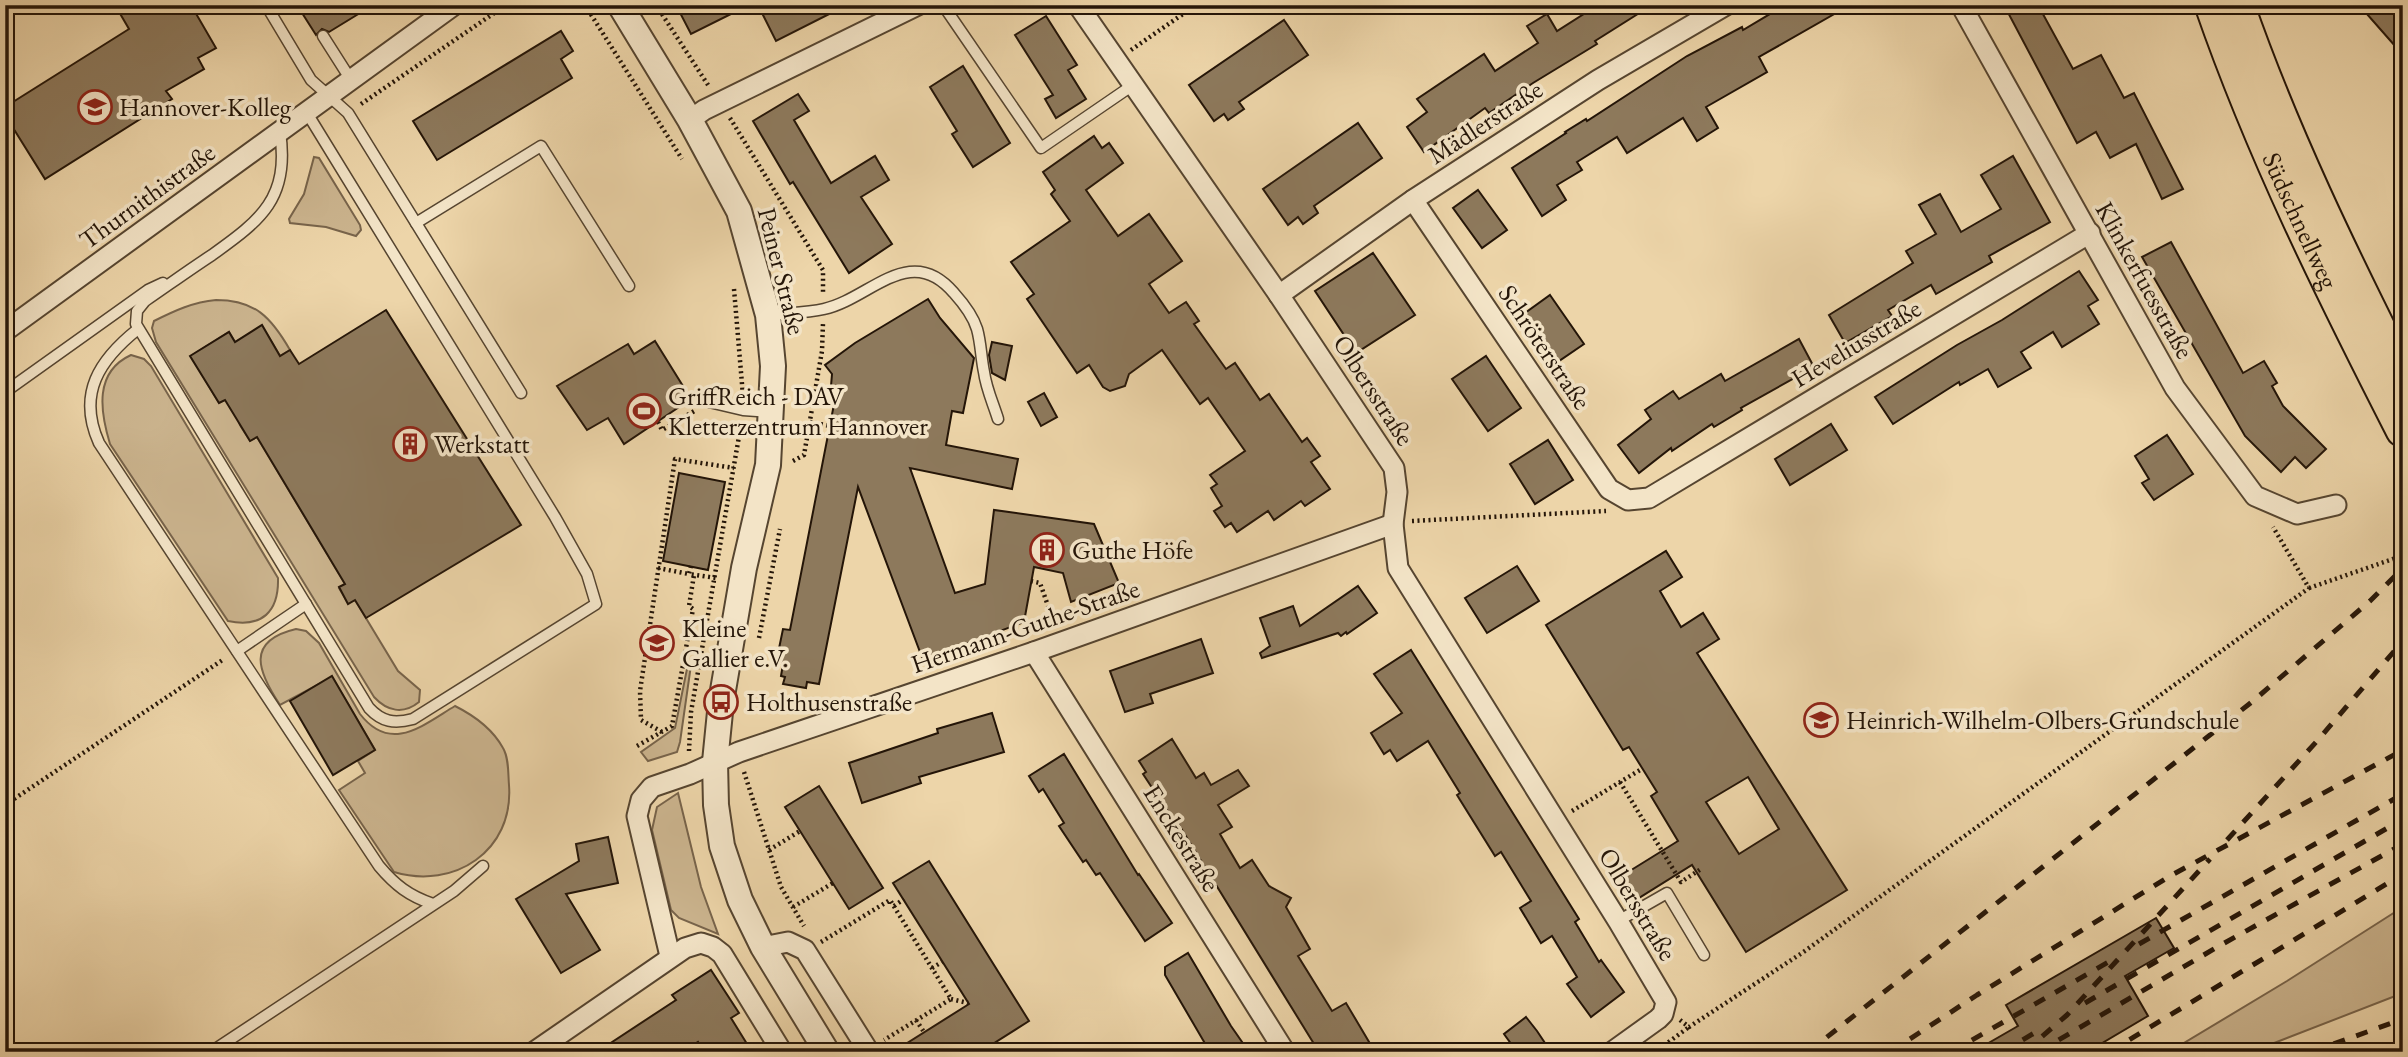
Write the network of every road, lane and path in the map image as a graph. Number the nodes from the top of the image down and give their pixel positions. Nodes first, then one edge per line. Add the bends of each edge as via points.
1 (266, 5) edge
2 (454, 5) edge
3 (506, 5) edge
4 (585, 5) edge
5 (620, 5) edge
6 (918, 5) edge
7 (943, 5) edge
8 (1078, 5) edge
9 (1196, 5) edge
10 (1726, 5) edge
11 (1961, 5) edge
12 (2212, 5) edge
13 (2237, 5) edge
14 (323, 36) dead end
15 (1116, 61) junction
16 (351, 80) junction
17 (1133, 85) junction
18 (329, 96) junction
19 (307, 113) junction
20 (348, 113) junction
21 (690, 120) junction
22 (280, 132) junction
23 (687, 168) dead end
24 (1413, 200) junction
25 (416, 223) junction
26 (2090, 233) junction
27 (193, 268) junction
28 (629, 286) dead end
29 (733, 286) dead end
30 (1279, 295) junction
31 (768, 316) junction
32 (138, 329) junction
33 (5, 331) edge
34 (2403, 378) edge
35 (5, 392) edge
36 (521, 393) dead end
37 (709, 402) joint
38 (743, 410) junction
39 (772, 412) junction
40 (998, 419) dead end
41 (658, 422) dead end
42 (810, 422) dead end
43 (830, 426) dead end
44 (2403, 430) edge
45 (734, 468) junction
46 (2255, 496) junction
47 (1648, 498) joint
48 (2336, 505) dead end
49 (1610, 510) dead end
50 (1393, 524) junction
51 (780, 527) dead end
52 (2403, 551) edge
53 (691, 566) dead end
54 (658, 568) junction
55 (692, 574) junction
56 (716, 578) junction
57 (1031, 581) dead end
58 (2309, 587) junction
59 (306, 604) junction
60 (1053, 620) dead end
61 (757, 646) dead end
62 (237, 651) junction
63 (1034, 652) junction
64 (662, 732) junction
65 (637, 746) dead end
66 (739, 752) junction
67 (715, 762) junction
68 (1640, 770) dead end
69 (690, 774) junction
70 (1620, 782) junction
71 (5, 805) edge
72 (1556, 820) junction
73 (800, 831) dead end
74 (769, 850) junction
75 (483, 866) dead end
76 (1701, 869) dead end
77 (833, 883) dead end
78 (904, 899) dead end
79 (433, 904) junction
80 (894, 906) junction
81 (793, 908) junction
82 (1618, 921) junction
83 (762, 947) junction
84 (810, 947) junction
85 (1704, 955) dead end
86 (670, 956) junction
87 (942, 962) dead end
88 (932, 968) junction
89 (951, 999) junction
90 (968, 1003) dead end
91 (1665, 1010) junction
92 (916, 1020) junction
93 (1689, 1027) junction
94 (924, 1032) dead end
95 (873, 1048) edge
96 (211, 1052) edge
97 (534, 1052) edge
98 (782, 1052) edge
99 (827, 1052) edge
100 (1285, 1052) edge
101 (1612, 1052) edge
102 (1655, 1052) edge

1 - 18 lane via 311,80
2 - 16 street, Thurnithistraße
3 - 20 path
4 - 23 path
5 - 21 street, Peiner Straße
6 - 21 street
7 - 17 lane via 1041,148
8 - 15 street, Olbersstraße
9 - 15 path
10 - 24 street, Mädlerstraße via 1598,80
11 - 26 street, Klinkerfuesstraße
12 - 44 highway, Südschnellweg via 2276,169
13 - 34 highway, Südschnellweg via 2292,148
14 - 16 lane
15 - 17 street, Olbersstraße
16 - 18 street, Thurnithistraße
17 - 30 street, Olbersstraße
18 - 19 street, Thurnithistraße
18 - 20 lane
19 - 22 street, Thurnithistraße
19 - 59 lane via 555,517 587,574 596,604 412,719 393,722 369,708
20 - 25 lane
21 - 31 street, Peiner Straße via 739,211
22 - 27 lane via 282,171 272,200 252,225
22 - 33 street, Thurnithistraße
24 - 30 street, Mädlerstraße
24 - 47 street, Schröterstraße via 1609,489 1628,499
25 - 28 lane via 541,146
25 - 36 lane
26 - 46 street, Klinkerfuesstraße via 2175,388
26 - 47 street, Heveliusstraße
27 - 32 lane via 140,306 135,318
27 - 35 lane via 148,290
29 - 38 path
30 - 50 street, Olbersstraße via 1394,468
31 - 39 street, Peiner Straße
31 - 40 lane via 824,310 899,273 932,275 948,286 972,318
32 - 59 lane
32 - 62 lane via 104,361 94,382 92,428
37 - 38 lane
37 - 41 path via 662,430
38 - 39 lane
38 - 45 path
39 - 67 street, Peiner Straße via 768,465 744,568
42 - 43 path
45 - 54 path via 675,459
45 - 56 path
46 - 48 street via 2297,514
46 - 58 path
49 - 50 path
50 - 63 street, Hermann-Guthe-Straße
50 - 72 street, Olbersstraße via 1398,568
51 - 61 path
52 - 58 path via 2393,559
53 - 55 path
54 - 55 path
54 - 64 path via 640,691 641,720
55 - 56 path
55 - 64 path via 689,606 694,609 672,726
56 - 69 path via 691,712
57 - 60 path via 1040,583
58 - 93 path via 1802,953
59 - 62 lane
62 - 71 path
62 - 79 lane via 379,866 397,887
63 - 66 street, Hermann-Guthe-Straße
63 - 100 street, Enckestraße
64 - 65 path
66 - 67 street, Hermann-Guthe-Straße
66 - 74 path
67 - 69 street
67 - 83 street, Peiner Straße via 722,846
68 - 70 path
69 - 86 street via 652,786 641,800 637,816
70 - 72 path
70 - 76 path via 1681,881
72 - 82 street, Olbersstraße
73 - 74 path
74 - 81 path
75 - 79 lane
77 - 81 path
78 - 80 path
79 - 96 lane
80 - 84 path via 890,900
80 - 88 path
81 - 84 path via 808,932
82 - 85 lane via 1667,893
82 - 91 street, Olbersstraße via 1666,1002
83 - 84 street via 788,942
83 - 99 street, Peiner Straße
84 - 95 street
86 - 97 street
86 - 98 street via 701,943 722,954
87 - 88 path
88 - 89 path
89 - 90 path
89 - 92 path
91 - 93 path
91 - 101 street
92 - 94 path
92 - 95 path
93 - 102 path

